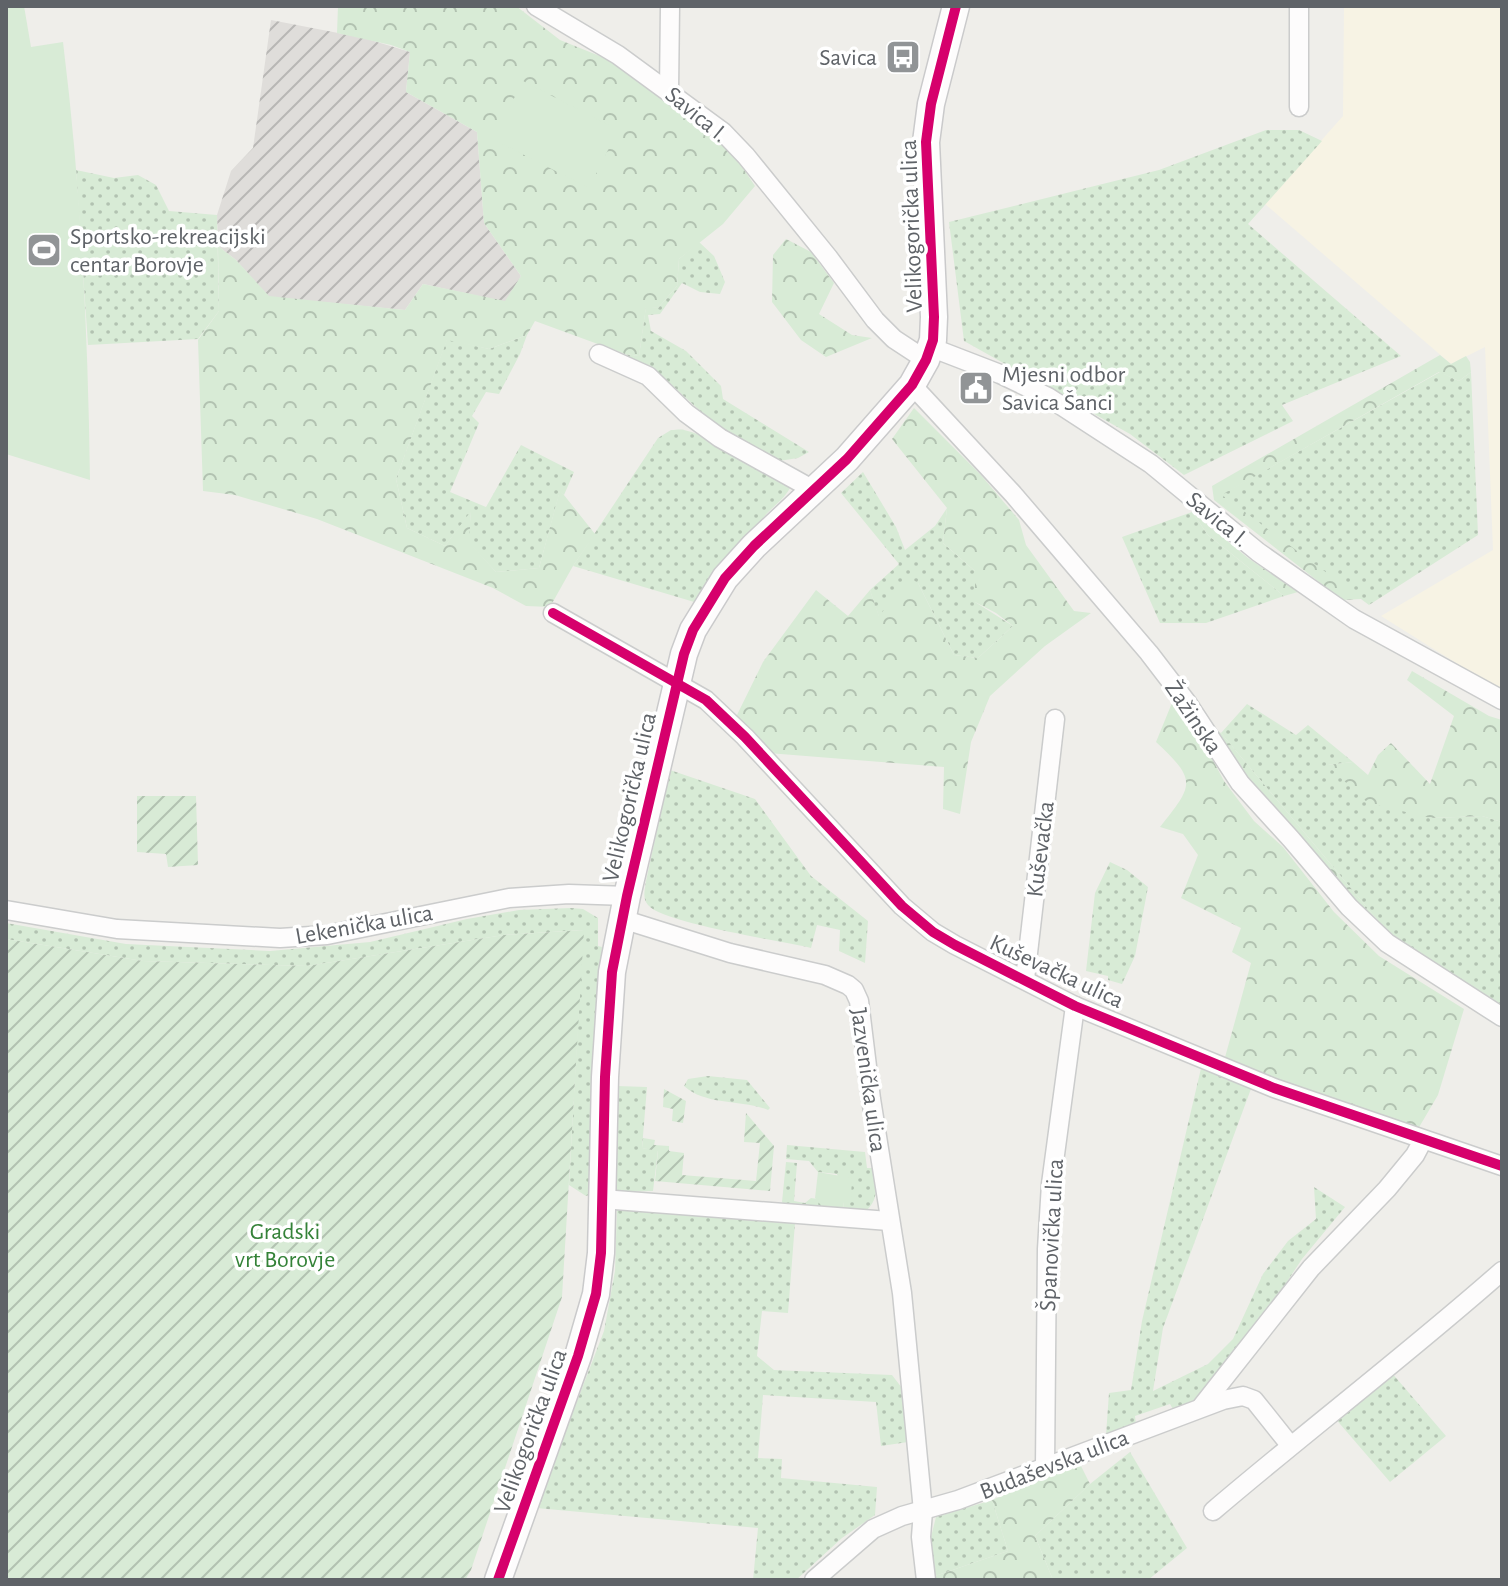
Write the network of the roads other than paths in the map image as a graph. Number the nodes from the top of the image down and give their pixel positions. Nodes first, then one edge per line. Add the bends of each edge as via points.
1 (536, 6) edge
2 (670, 6) edge
3 (956, 6) edge
4 (1299, 6) edge
5 (669, 91) junction
6 (1299, 107) dead end
7 (599, 354) dead end
8 (928, 354) junction
9 (912, 385) junction
10 (812, 489) junction
11 (553, 613) dead end
12 (676, 683) junction
13 (1502, 700) edge
14 (1055, 719) dead end
15 (624, 908) junction
16 (6, 910) edge
17 (1025, 979) junction
18 (1075, 1006) junction
19 (1502, 1017) edge
20 (1423, 1140) junction
21 (1502, 1166) edge
22 (602, 1199) junction
23 (889, 1221) junction
24 (1502, 1271) edge
25 (1200, 1408) junction
26 (1290, 1445) junction
27 (1045, 1467) junction
28 (923, 1511) junction
29 (1213, 1511) dead end
30 (498, 1580) edge
31 (814, 1580) edge
32 (926, 1580) edge

1 - 5 street, Savica I.
2 - 5 street
3 - 8 street, Velikogorička ulica via 926,142 934,278 934,330
4 - 6 street
5 - 8 street, Savica I. via 746,156 875,320 894,339
7 - 10 street via 648,376 720,438
8 - 9 street, Velikogorička ulica
8 - 13 street, Savica I. via 987,369 1048,397 1122,443 1258,552 1354,619
9 - 10 street, Velikogorička ulica via 847,459
9 - 19 street, Žažinska via 1149,653 1240,783 1349,907 1387,943
10 - 12 street, Velikogorička ulica via 725,578 693,630
11 - 12 street, Kuševačka ulica
12 - 15 street, Velikogorička ulica
12 - 17 street, Kuševačka ulica via 723,715 918,920 955,945
14 - 17 street, Kuševačka
15 - 16 street, Lekenička ulica via 569,894 509,898 327,935 280,938 117,929
15 - 22 street, Velikogorička ulica via 612,972
15 - 23 street, Jazvenička ulica via 730,953 825,975 854,990
17 - 18 street, Kuševačka ulica
18 - 20 street, Kuševačka ulica via 1274,1088
18 - 27 street, Španovička ulica via 1049,1210
20 - 21 street, Kuševačka ulica
20 - 25 street via 1382,1195 1311,1268
22 - 23 street
22 - 30 street, Velikogorička ulica via 599,1275 590,1319
23 - 28 street, Jazvenička ulica via 902,1293
24 - 26 street
25 - 26 street, Budaševska ulica via 1249,1397
25 - 27 street, Budaševska ulica
26 - 29 street
27 - 28 street, Budaševska ulica
28 - 31 street, Budaševska ulica via 873,1529
28 - 32 street, Jazvenička ulica

